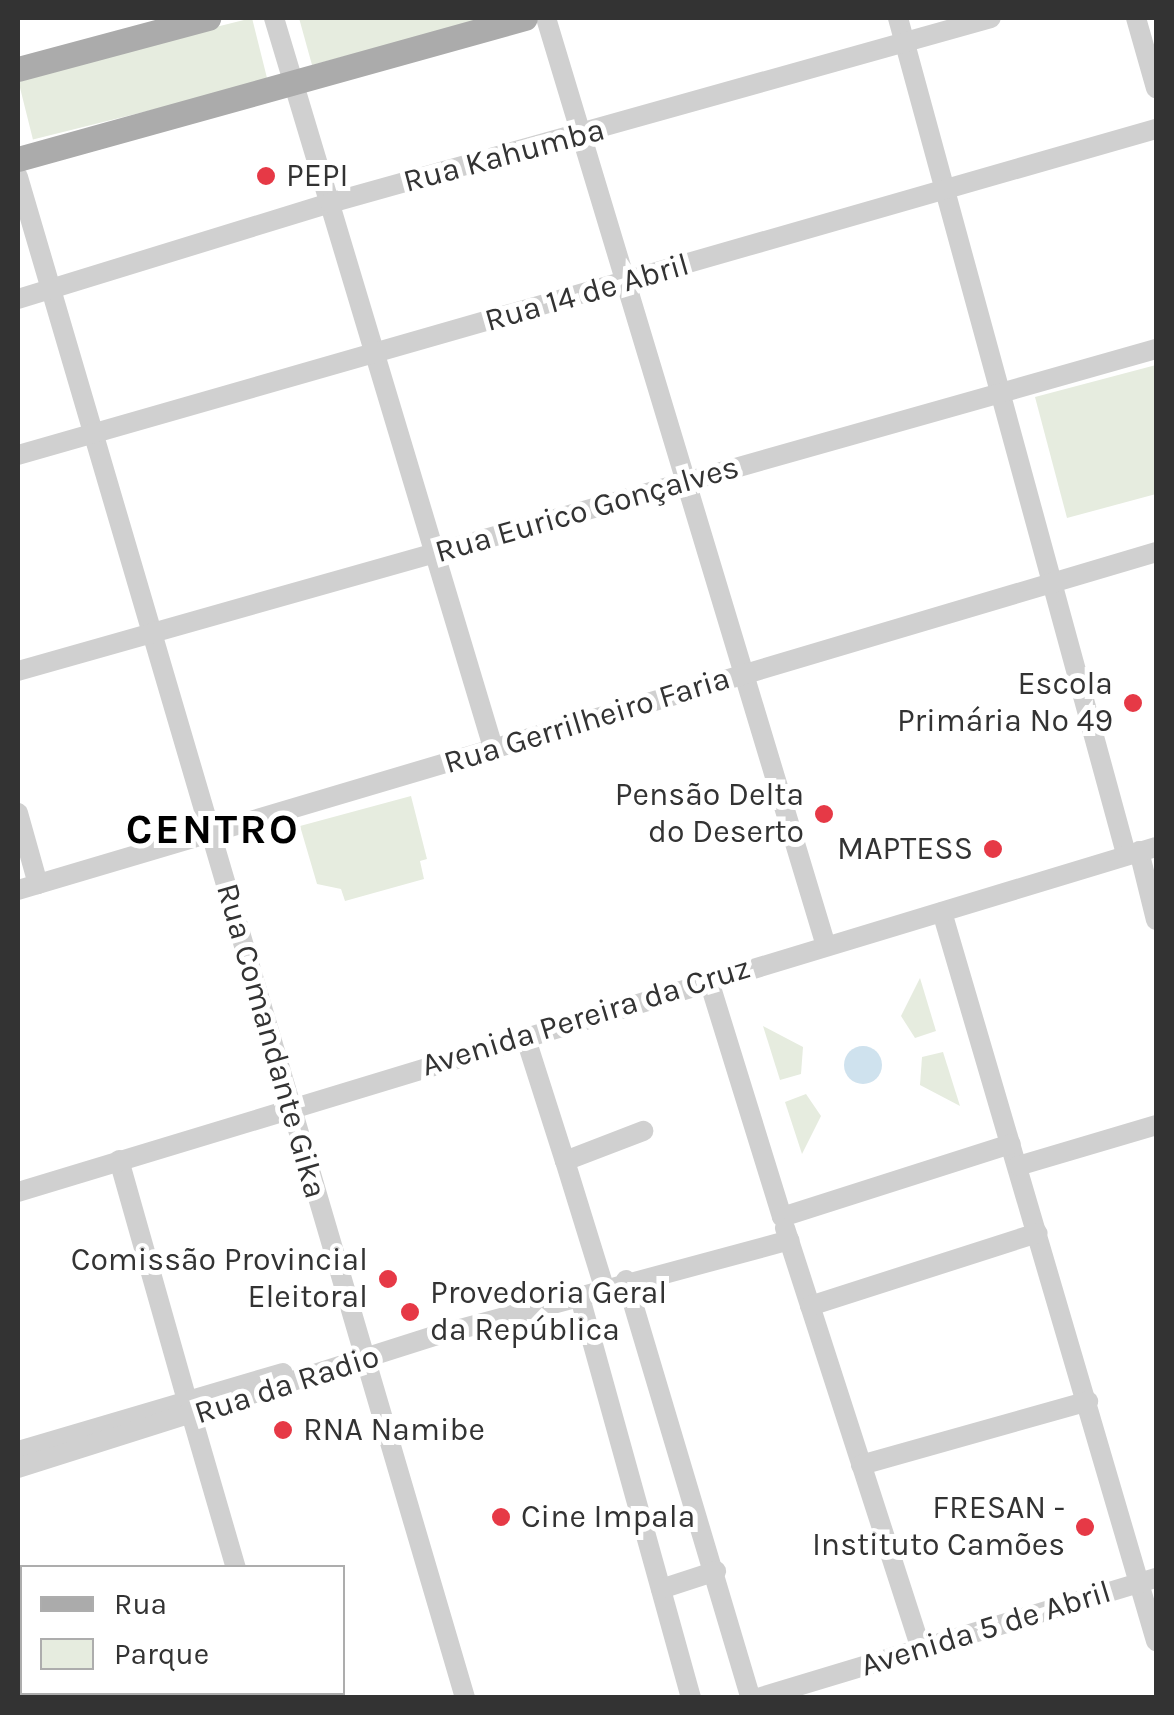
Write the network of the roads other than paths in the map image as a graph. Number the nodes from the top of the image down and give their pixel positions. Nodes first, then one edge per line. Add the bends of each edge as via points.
1 (208, 18) edge
2 (274, 18) edge
3 (526, 18) edge
4 (546, 18) edge
5 (898, 18) edge
6 (991, 18) edge
7 (1136, 18) edge
8 (905, 42) junction
9 (18, 70) edge
10 (294, 82) junction
11 (1156, 88) edge
12 (1156, 129) edge
13 (581, 136) junction
14 (18, 160) edge
15 (18, 177) edge
16 (947, 192) junction
17 (330, 203) junction
18 (624, 283) junction
19 (51, 290) junction
20 (18, 299) edge
21 (1156, 349) edge
22 (374, 353) junction
23 (997, 391) junction
24 (93, 434) junction
25 (18, 455) edge
26 (682, 482) junction
27 (1156, 552) edge
28 (435, 554) junction
29 (1052, 584) junction
30 (152, 635) junction
31 (18, 671) edge
32 (741, 672) junction
33 (494, 751) junction
34 (18, 812) edge
35 (210, 834) junction
36 (1141, 851) edge
37 (38, 884) junction
38 (18, 890) edge
39 (942, 912) junction
40 (1156, 920) edge
41 (826, 946) junction
42 (709, 981) junction
43 (525, 1036) junction
44 (290, 1106) junction
45 (1156, 1124) edge
46 (644, 1131) dead end
47 (1012, 1144) junction
48 (120, 1160) junction
49 (565, 1161) junction
50 (1018, 1166) junction
51 (18, 1192) edge
52 (782, 1217) junction
53 (1038, 1233) junction
54 (789, 1240) junction
55 (626, 1280) junction
56 (604, 1287) junction
57 (579, 1294) junction
58 (810, 1306) junction
59 (363, 1356) junction
60 (1088, 1401) junction
61 (190, 1409) junction
62 (18, 1451) edge
63 (862, 1464) junction
64 (18, 1468) edge
65 (235, 1565) edge
66 (716, 1572) junction
67 (1149, 1580) edge
68 (661, 1589) junction
69 (1156, 1641) edge
70 (921, 1648) junction
71 (462, 1698) edge
72 (691, 1698) edge
73 (754, 1698) edge

1 - 9 main road
2 - 10 street
3 - 10 main road
4 - 13 street
5 - 8 street
6 - 8 street, Rua Kahumba
7 - 11 street
8 - 13 street, Rua Kahumba
8 - 16 street
10 - 14 main road
10 - 17 street
12 - 16 street, Rua 14 de Abril
13 - 17 street, Rua Kahumba
13 - 18 street
15 - 19 street, Rua Comandante Gika
16 - 18 street, Rua 14 de Abril
16 - 23 street
17 - 19 street, Rua Kahumba
17 - 22 street
18 - 22 street, Rua 14 de Abril
18 - 26 street
19 - 20 street, Rua Kahumba
19 - 24 street, Rua Comandante Gika
21 - 23 street, Rua Eurico Gonçalves
22 - 24 street, Rua 14 de Abril
22 - 28 street
23 - 26 street, Rua Eurico Gonçalves
23 - 29 street
24 - 25 street, Rua 14 de Abril
24 - 30 street, Rua Comandante Gika
26 - 28 street, Rua Eurico Gonçalves
26 - 32 street
27 - 29 street, Rua Gerrilheiro Faria
28 - 30 street, Rua Eurico Gonçalves
28 - 33 street
29 - 32 street, Rua Gerrilheiro Faria
29 - 36 street
30 - 31 street, Rua Eurico Gonçalves
30 - 35 street, Rua Comandante Gika
32 - 33 street, Rua Gerrilheiro Faria
32 - 41 street
33 - 35 street, Rua Gerrilheiro Faria
34 - 37 street
35 - 37 street, Rua Gerrilheiro Faria
35 - 44 street, Rua Comandante Gika
36 - 39 street, Avenida Pereira da Cruz
36 - 40 street
37 - 38 street, Rua Gerrilheiro Faria
39 - 41 street, Avenida Pereira da Cruz
39 - 47 street
41 - 42 street, Avenida Pereira da Cruz
42 - 43 street, Avenida Pereira da Cruz
42 - 52 street
43 - 44 street, Avenida Pereira da Cruz
43 - 49 street
44 - 48 street, Avenida Pereira da Cruz
44 - 59 street, Rua Comandante Gika
45 - 50 street
46 - 49 street
47 - 50 street
47 - 52 street
48 - 51 street, Avenida Pereira da Cruz
48 - 61 street
49 - 56 street
50 - 53 street
52 - 54 street
53 - 58 street
53 - 60 street
54 - 55 street, Rua da Radio
54 - 58 street
55 - 56 street, Rua da Radio
55 - 66 street
56 - 57 street, Rua da Radio
57 - 59 street, Rua da Radio
57 - 68 street
58 - 63 street
59 - 61 street, Rua da Radio
59 - 71 street, Rua Comandante Gika
60 - 63 street
60 - 67 street
61 - 62 street, Rua da Radio
61 - 64 street, Rua da Radio
61 - 65 street
63 - 70 street
66 - 68 street
66 - 73 street
67 - 69 street
67 - 70 street, Avenida 5 de Abril
68 - 72 street
70 - 73 street, Avenida 5 de Abril

